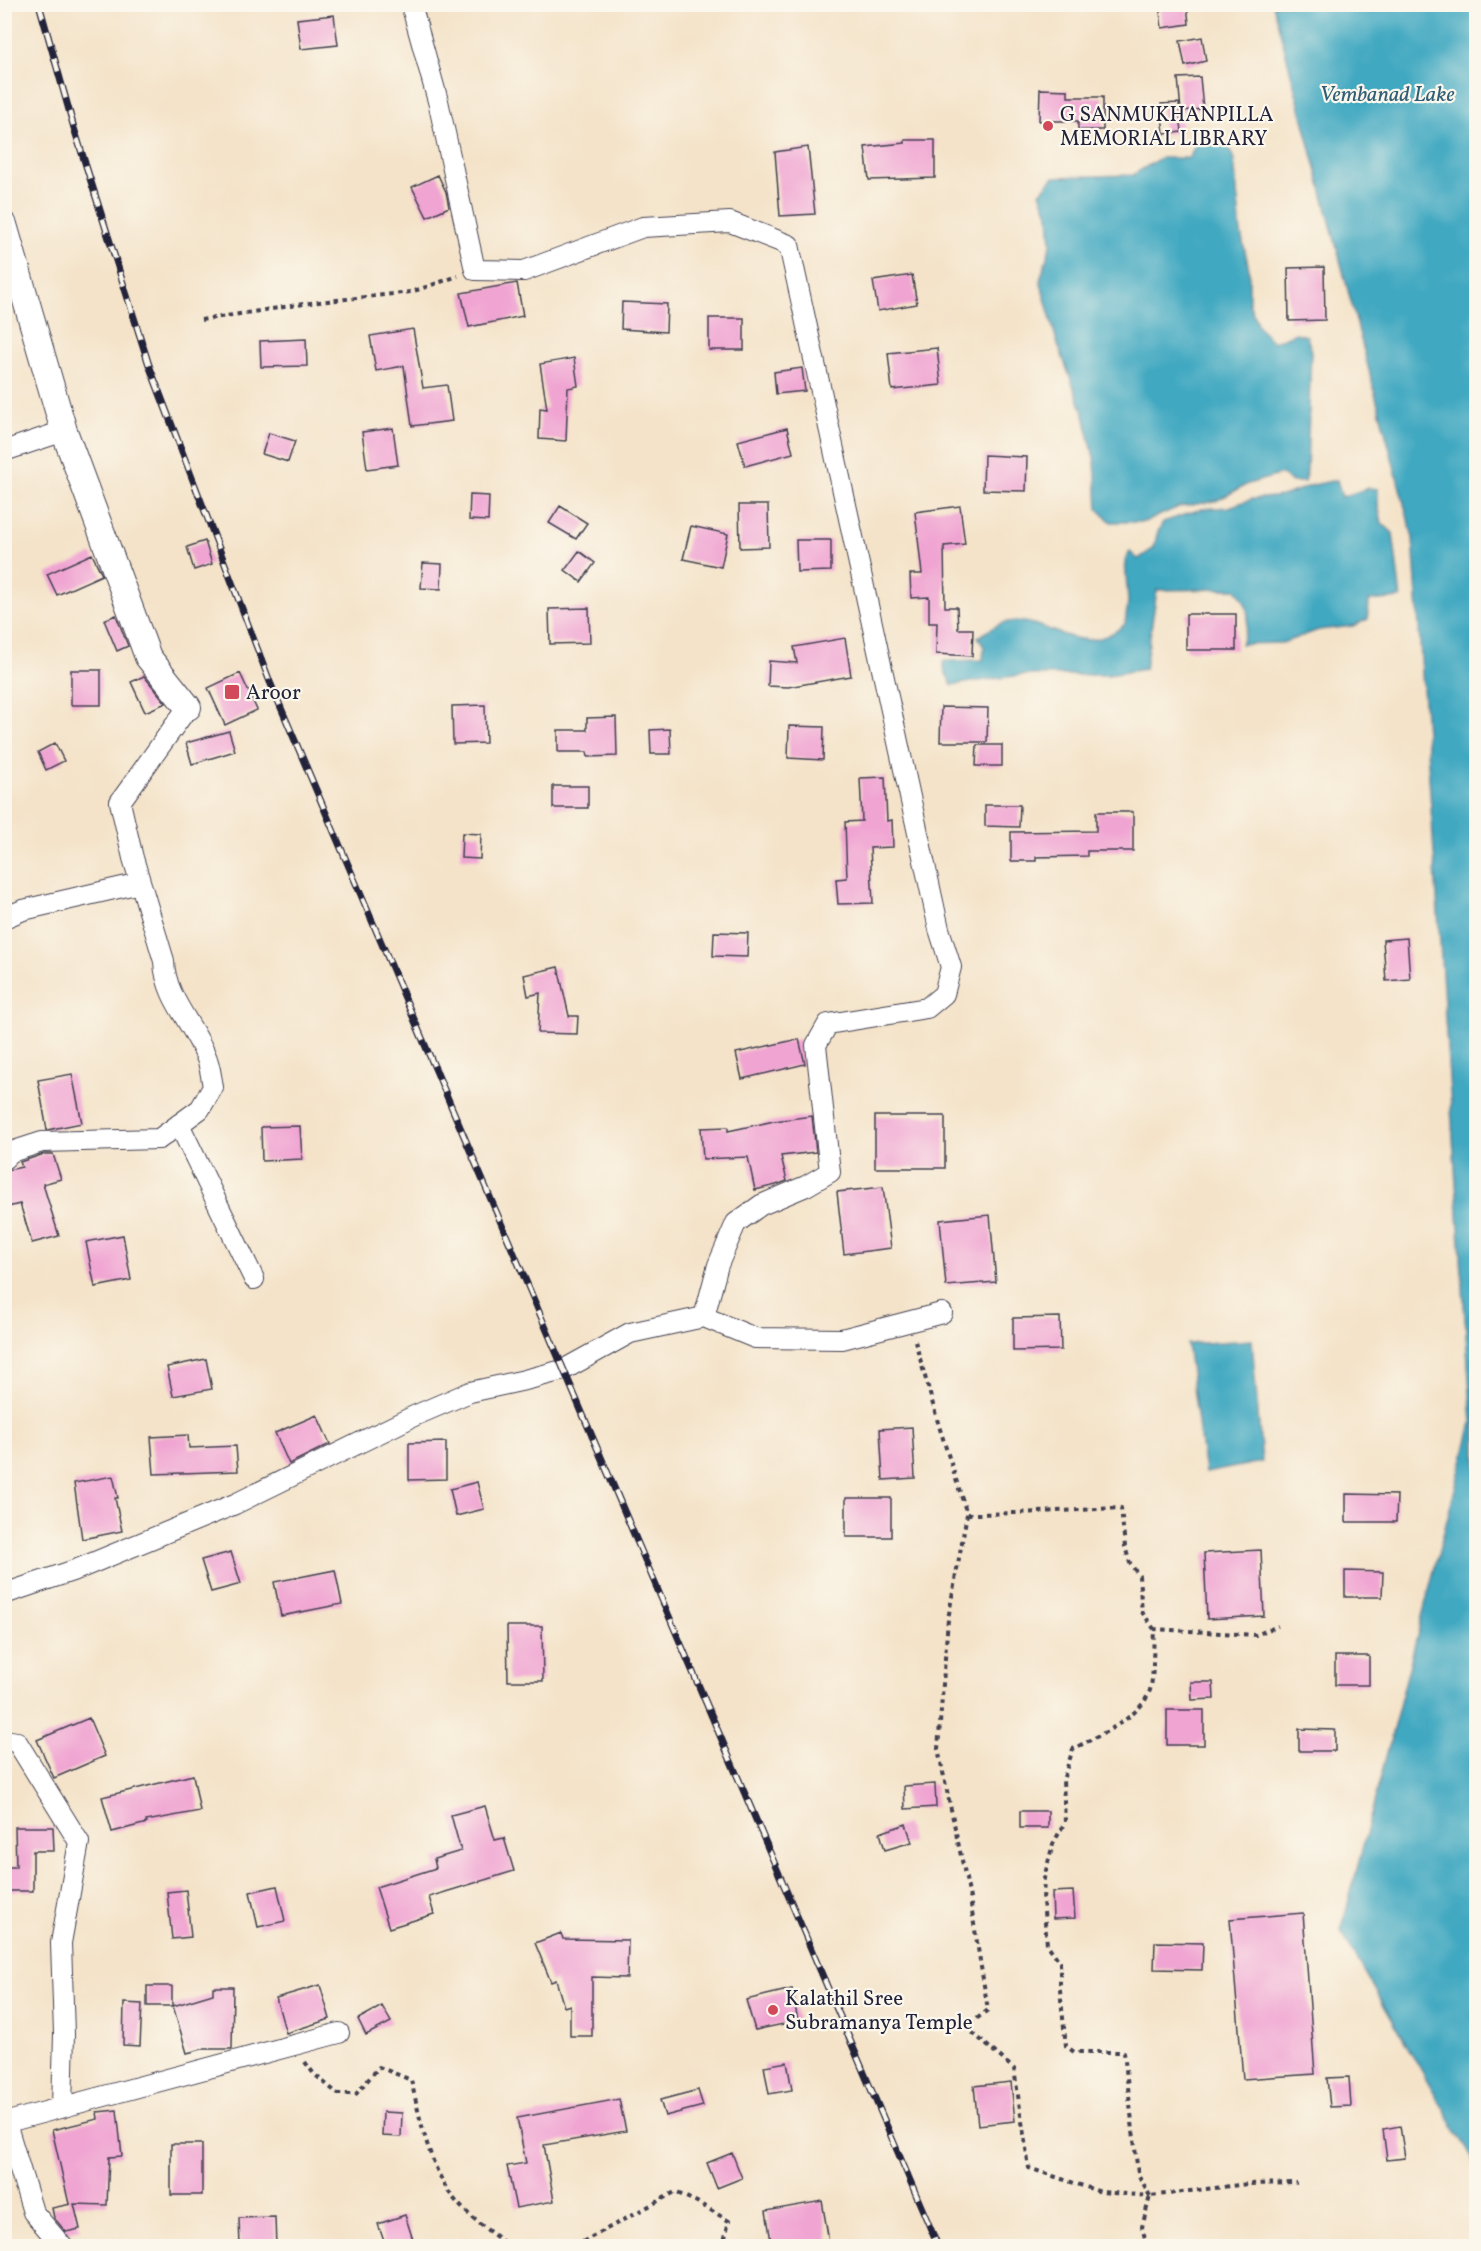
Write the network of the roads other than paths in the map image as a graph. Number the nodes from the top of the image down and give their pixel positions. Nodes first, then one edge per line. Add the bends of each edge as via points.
1 (411, 4) edge
2 (4, 225) edge
3 (64, 431) junction
4 (4, 452) edge
5 (188, 707) joint
6 (140, 883) junction
7 (4, 918) edge
8 (179, 1124) junction
9 (4, 1159) edge
10 (254, 1279) dead end
11 (942, 1313) dead end
12 (704, 1317) junction
13 (4, 1594) edge
14 (4, 1740) edge
15 (339, 2033) dead end
16 (62, 2108) junction
17 (5, 2123) edge
18 (62, 2247) edge

1 - 12 street via 438,101 475,270 524,271 643,227 730,222 789,245 884,686 951,967 944,994 927,1008 828,1024 816,1045 830,1172 761,1205 735,1223 717,1265
2 - 3 street
3 - 4 street
3 - 5 street via 148,657
5 - 6 street via 120,802
6 - 7 street via 23,910
6 - 8 street via 164,961 164,978 206,1055 213,1087 200,1110
8 - 9 street via 159,1139 42,1142 11,1152
8 - 10 street
11 - 12 street via 843,1339 755,1338
12 - 13 street via 630,1334 563,1370 470,1392 234,1504 78,1569
14 - 16 street via 17,1742 79,1842 61,1943
15 - 16 street
16 - 17 street
17 - 18 street via 33,2212

